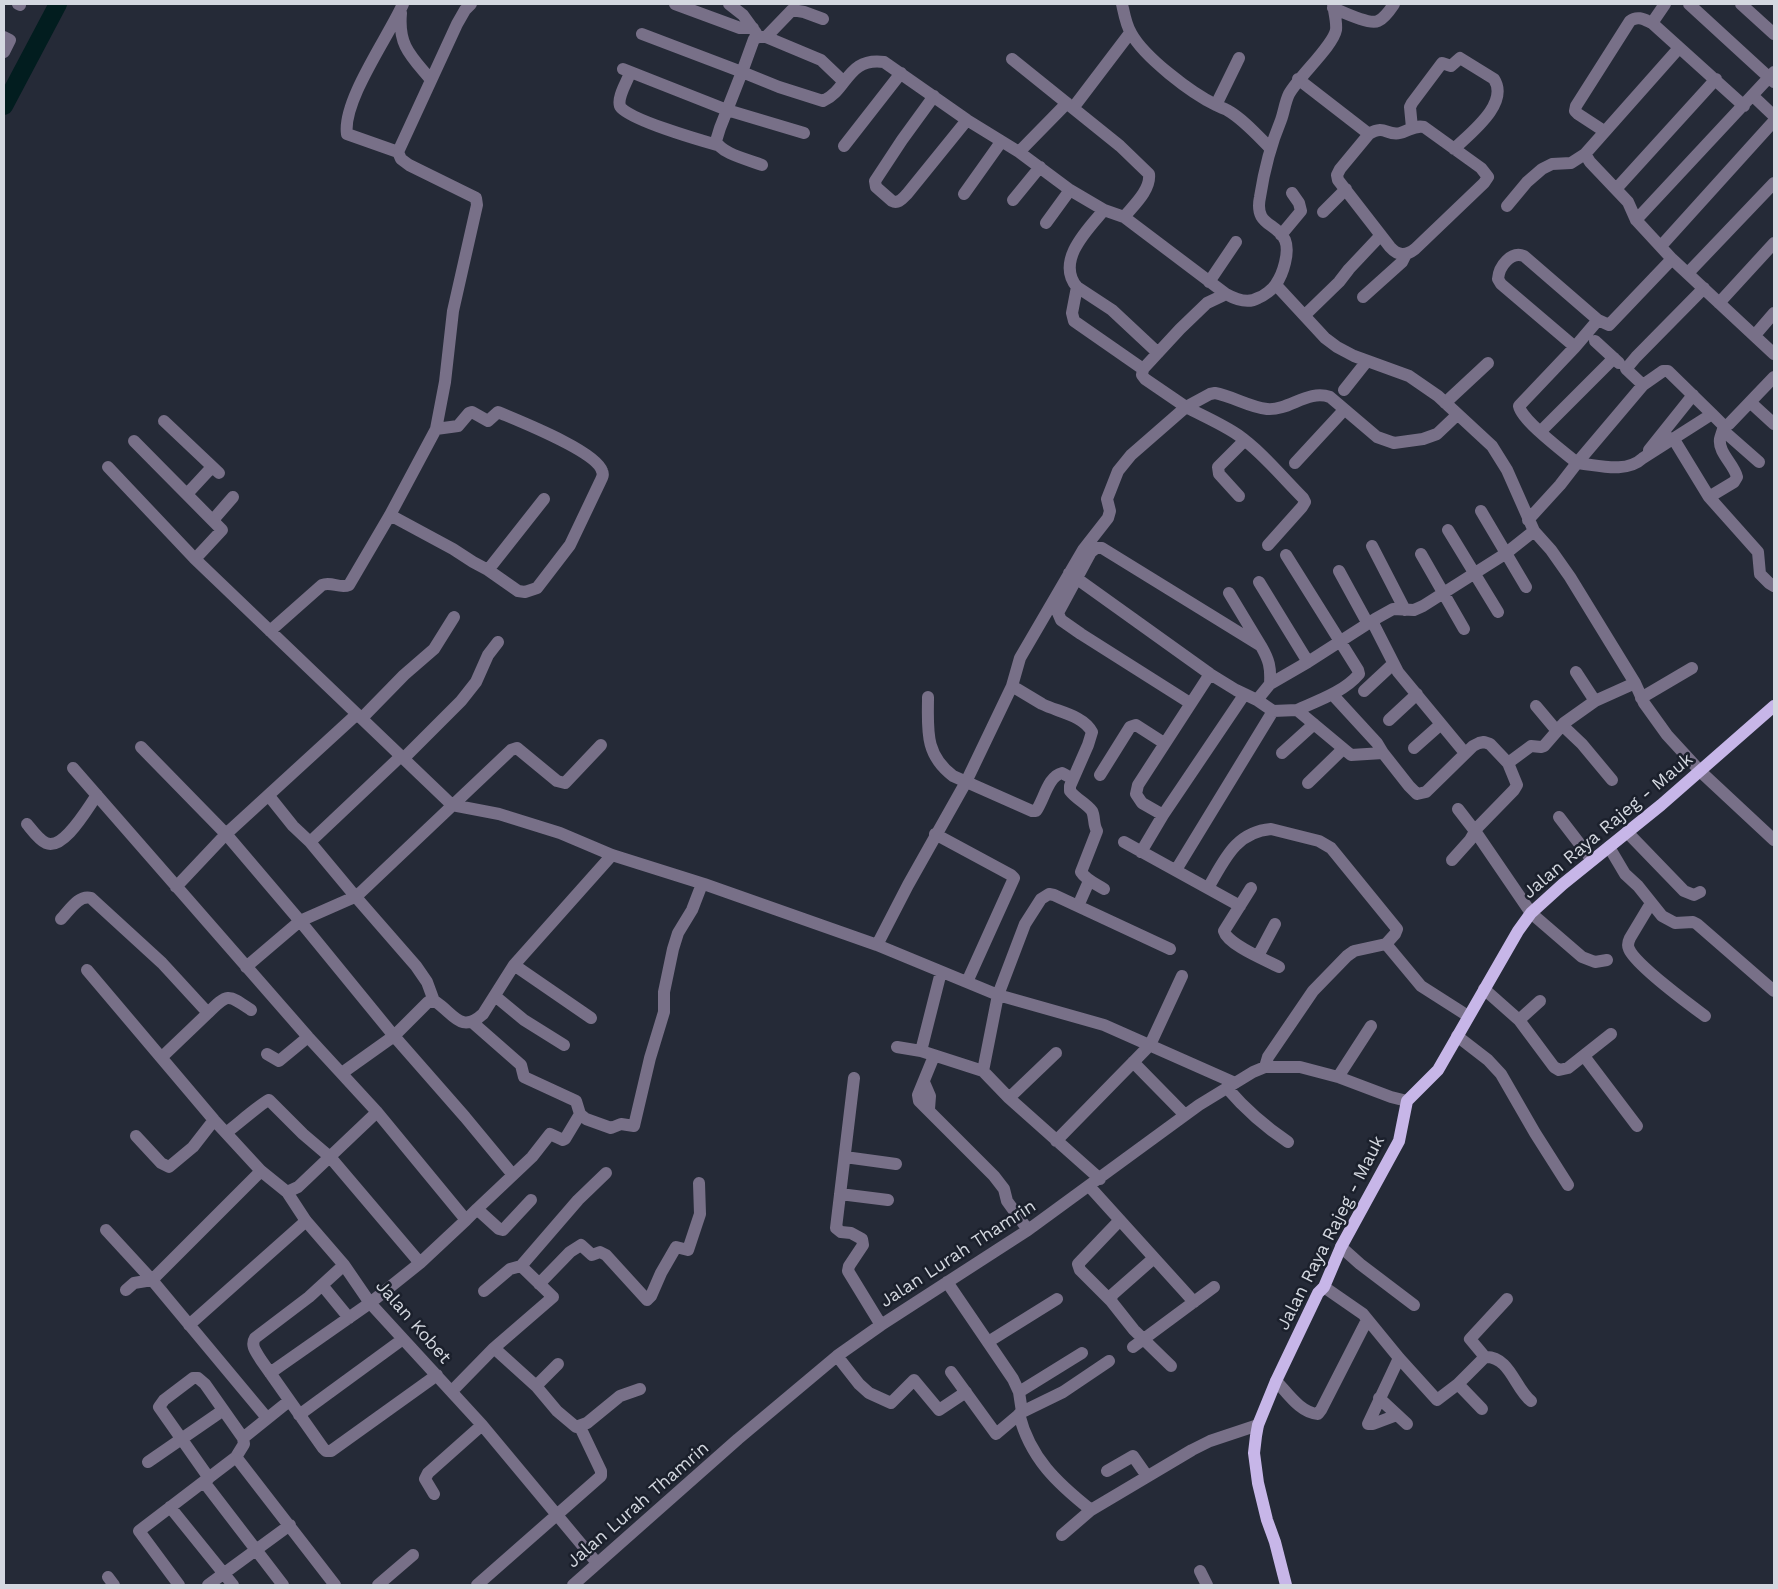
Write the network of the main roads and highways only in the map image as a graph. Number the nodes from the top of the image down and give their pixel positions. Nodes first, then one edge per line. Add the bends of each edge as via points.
1 (1774, 706) edge
2 (1286, 1585) edge

1 - 2 main road, Jalan Raya Rajeg - Mauk via 1701,772 1531,913 1438,1070 1407,1101 1399,1140 1341,1247 1324,1287 1318,1292 1258,1425 1254,1453 1258,1483

